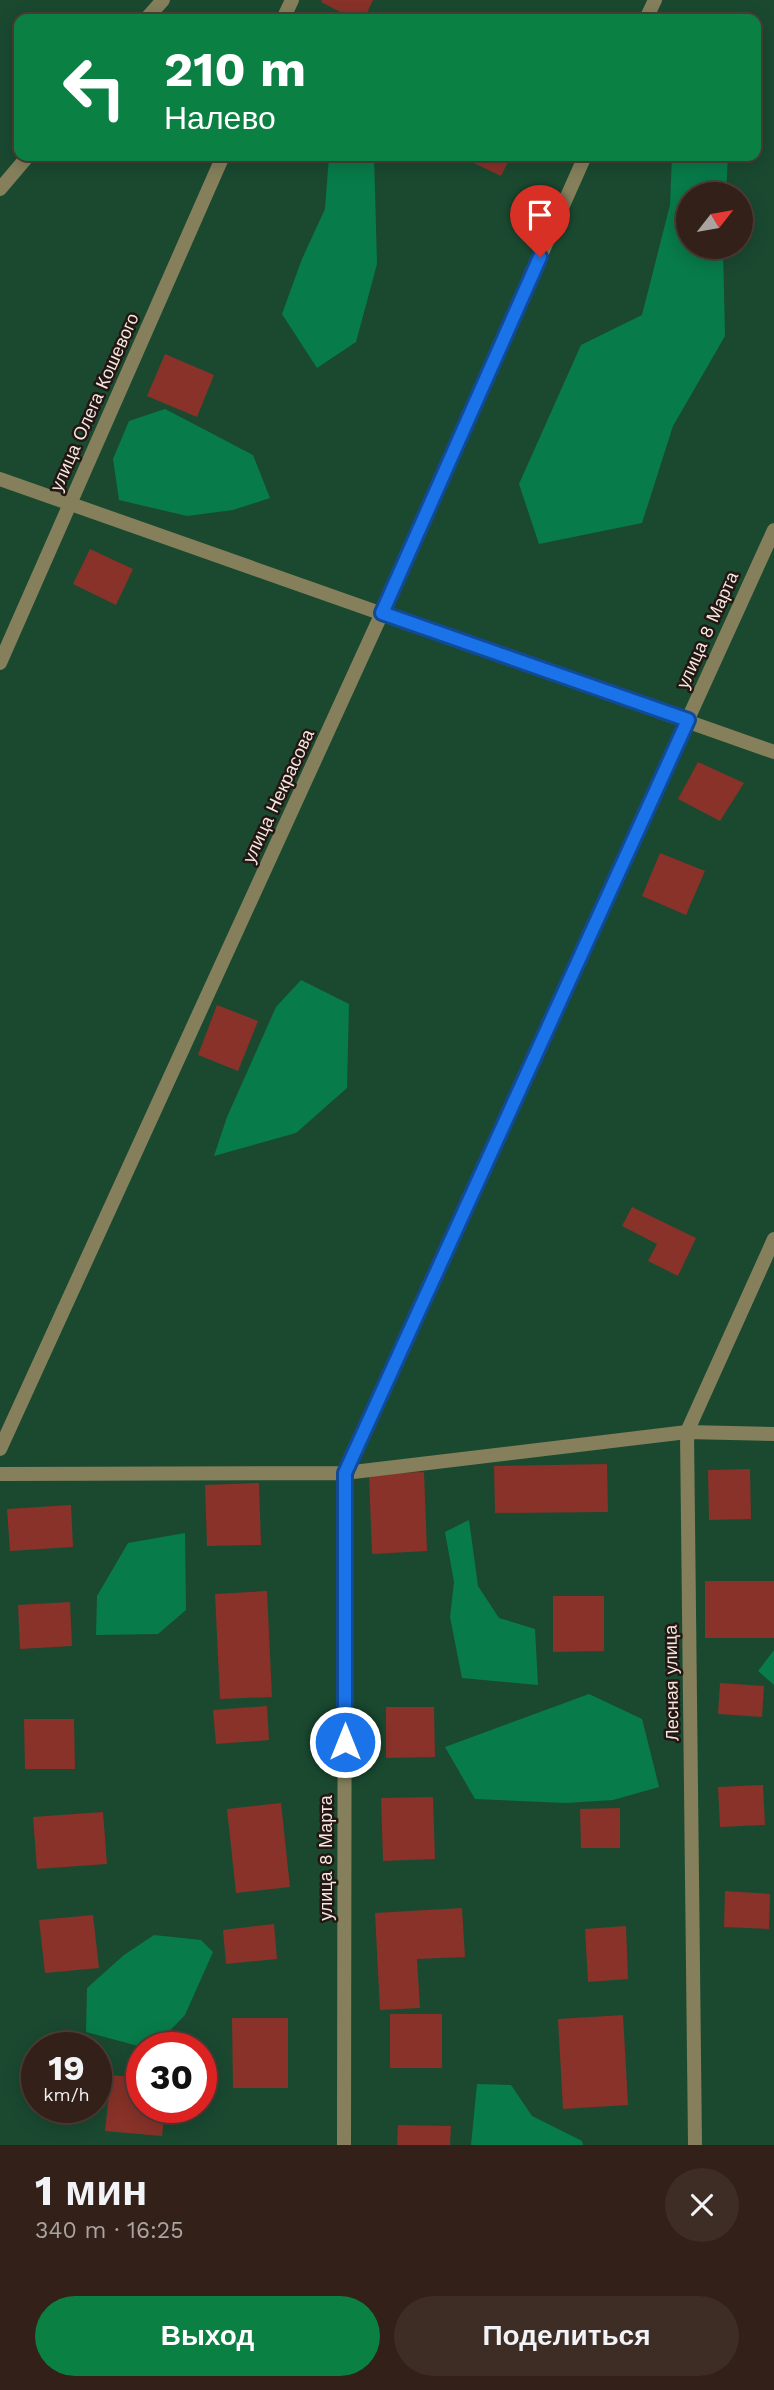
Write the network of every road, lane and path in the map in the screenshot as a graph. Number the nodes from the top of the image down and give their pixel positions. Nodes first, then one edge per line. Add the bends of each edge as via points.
1 (163, 0) edge
2 (150, 14) edge
3 (24, 161) edge
4 (221, 161) edge
5 (583, 161) edge
6 (0, 189) edge
7 (0, 479) edge
8 (70, 504) junction
9 (774, 530) edge
10 (382, 613) junction
11 (0, 663) edge
12 (688, 720) junction
13 (774, 752) edge
14 (774, 1239) edge
15 (687, 1432) junction
16 (774, 1434) edge
17 (0, 1449) edge
18 (345, 1473) junction
19 (0, 1474) edge
20 (344, 2145) edge
21 (695, 2145) edge

1 - 2 street
3 - 6 street
4 - 8 street, улица Олега Кошевого
5 - 10 street, улица Некрасова
7 - 8 street
8 - 10 street
8 - 11 street, улица Олега Кошевого
9 - 12 street, улица 8 Марта
10 - 12 street
10 - 17 street, улица Некрасова
12 - 13 street
12 - 18 street, улица 8 Марта
14 - 15 street, Лесная улица
15 - 16 street
15 - 18 street
15 - 21 street, Лесная улица
18 - 19 street
18 - 20 street, улица 8 Марта

